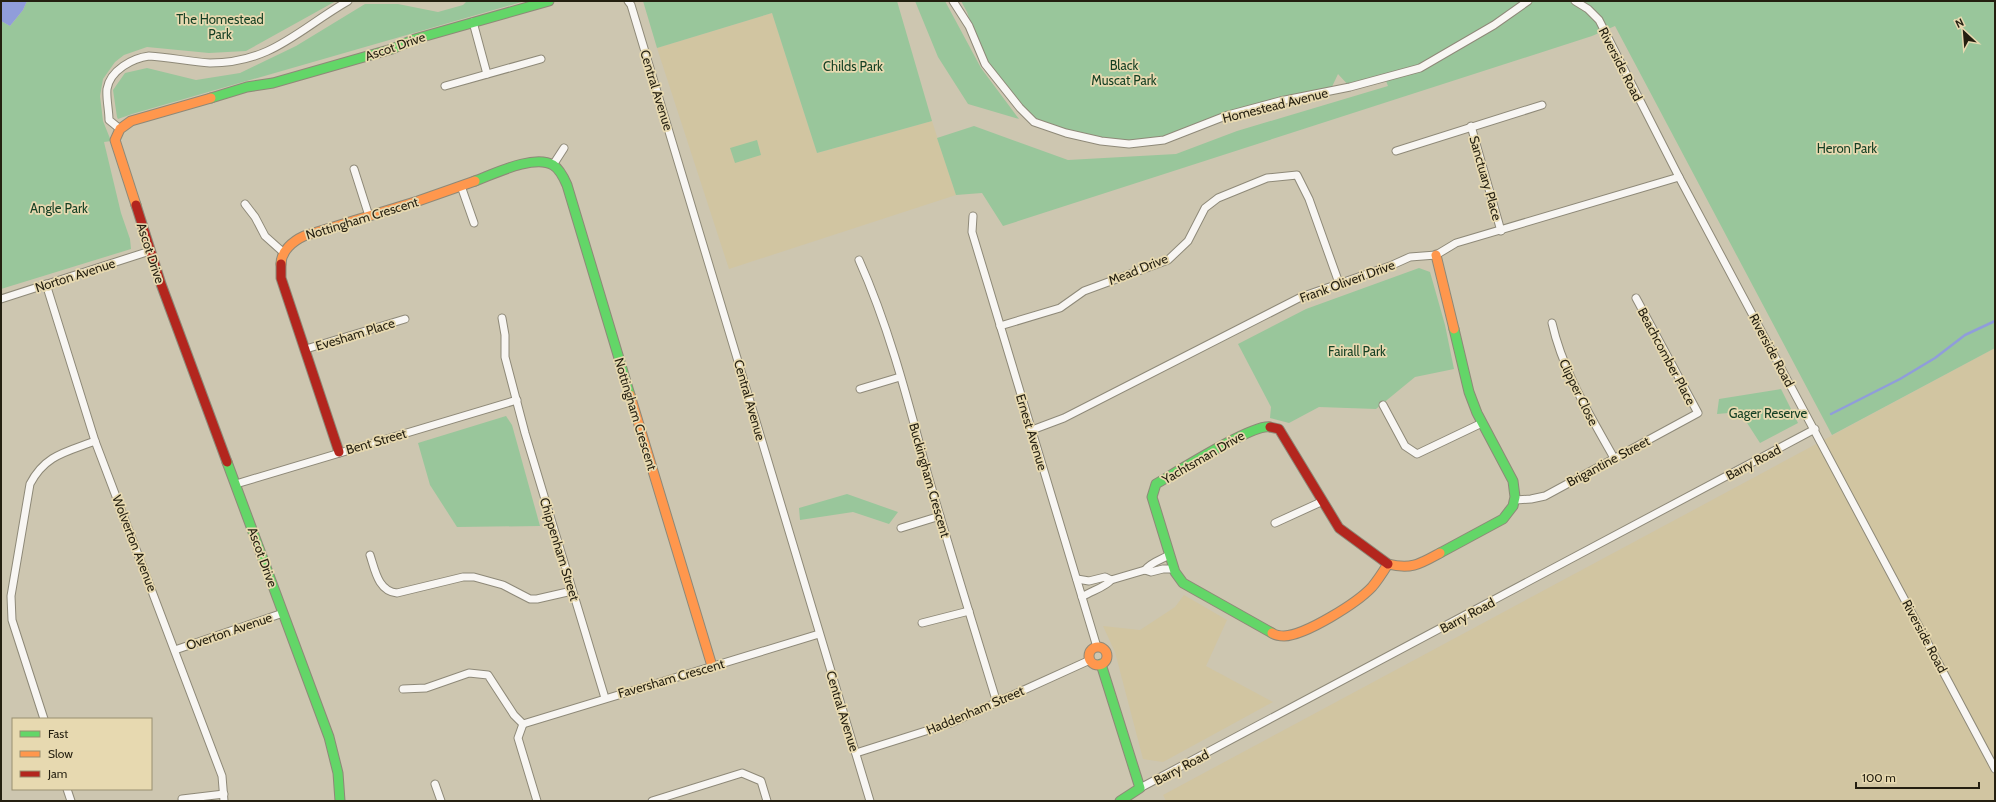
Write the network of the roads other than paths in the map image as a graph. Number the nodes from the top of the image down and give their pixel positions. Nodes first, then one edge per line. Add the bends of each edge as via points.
1 (348, 1) edge
2 (549, 1) edge
3 (628, 1) edge
4 (953, 1) edge
5 (1528, 1) edge
6 (1575, 1) edge
7 (473, 22) junction
8 (541, 59) dead end
9 (487, 74) junction
10 (445, 86) dead end
11 (1542, 105) dead end
12 (1471, 126) junction
13 (120, 129) junction
14 (564, 148) dead end
15 (1396, 151) dead end
16 (553, 165) junction
17 (354, 169) dead end
18 (1679, 177) junction
19 (461, 186) junction
20 (245, 204) dead end
21 (369, 216) junction
22 (973, 216) dead end
23 (474, 223) dead end
24 (1501, 231) junction
25 (150, 251) junction
26 (284, 252) junction
27 (1436, 255) junction
28 (859, 260) dead end
29 (1339, 283) junction
30 (46, 284) junction
31 (1636, 298) dead end
32 (1, 299) edge
33 (502, 318) dead end
34 (405, 319) dead end
35 (1552, 323) dead end
36 (1000, 326) junction
37 (306, 349) junction
38 (900, 377) junction
39 (860, 389) dead end
40 (517, 400) junction
41 (1383, 406) dead end
42 (1698, 413) joint
43 (1482, 423) junction
44 (1815, 429) junction
45 (1032, 430) junction
46 (95, 441) junction
47 (339, 452) junction
48 (1614, 458) junction
49 (236, 484) junction
50 (1516, 500) junction
51 (1321, 502) junction
52 (940, 516) junction
53 (1275, 523) dead end
54 (902, 528) dead end
55 (370, 555) dead end
56 (1169, 555) junction
57 (1388, 564) junction
58 (1174, 569) junction
59 (1145, 570) junction
60 (1077, 580) junction
61 (1111, 580) junction
62 (572, 591) junction
63 (1082, 597) junction
64 (969, 611) junction
65 (284, 613) junction
66 (922, 623) dead end
67 (819, 634) junction
68 (1097, 647) junction
69 (175, 650) junction
70 (1090, 660) junction
71 (1101, 664) junction
72 (712, 666) junction
73 (403, 689) dead end
74 (605, 698) junction
75 (996, 702) junction
76 (44, 718) edge
77 (523, 724) junction
78 (856, 753) junction
79 (1995, 769) edge
80 (435, 784) dead end
81 (1140, 788) junction
82 (67, 790) edge
83 (224, 798) edge
84 (182, 799) dead end
85 (71, 801) edge
86 (340, 801) edge
87 (441, 801) edge
88 (537, 801) edge
89 (652, 801) edge
90 (767, 801) edge
91 (870, 801) edge
92 (1120, 801) edge

1 - 13 street via 290,40 258,55 210,63 149,56 125,64 116,72 107,88 109,120
2 - 7 street, Ascot Drive
3 - 67 street, Central Avenue via 701,235
4 - 5 street, Homestead Avenue via 969,26 985,64 1034,122 1094,140 1129,144 1164,140 1228,114 1350,87 1420,68 1494,25
6 - 18 street, Riverside Road via 1588,9 1598,20
7 - 9 street
7 - 13 street, Ascot Drive via 415,39 392,49 131,121
8 - 9 street
9 - 10 street
11 - 12 street, Sanctuary Place
12 - 15 street, Sanctuary Place
12 - 24 street, Sanctuary Place
13 - 25 street, Ascot Drive via 115,140
14 - 16 street
16 - 19 street, Nottingham Crescent via 547,161 529,162
16 - 72 street, Nottingham Crescent via 559,169 567,185
17 - 21 street
18 - 24 street, Frank Oliveri Drive
18 - 44 street, Riverside Road
19 - 21 street, Nottingham Crescent
19 - 23 street
20 - 26 street via 265,236
21 - 26 street, Nottingham Crescent via 304,236
22 - 36 street, Ernest Avenue via 972,232
24 - 27 street, Frank Oliveri Drive via 1456,243
25 - 30 street, Norton Avenue
25 - 49 street, Ascot Drive
26 - 37 street via 281,260 281,278
27 - 29 street, Frank Oliveri Drive via 1410,257
27 - 43 street via 1469,392
28 - 38 street, Buckingham Crescent via 872,288
29 - 36 street, Mead Drive via 1297,175 1267,178 1218,198 1205,208 1188,241 1168,260 1084,291 1060,308
29 - 45 street, Frank Oliveri Drive via 1301,297 1064,418
30 - 32 street, Norton Avenue
30 - 46 street, Wolverton Avenue
31 - 42 street, Beachcomber Place
33 - 40 street, Chippenham Street via 505,357
34 - 37 street, Evesham Place
35 - 48 street, Clipper Close via 1556,341 1578,395
36 - 45 street, Ernest Avenue
37 - 47 street
38 - 39 street
38 - 52 street, Buckingham Crescent
40 - 47 street, Bent Street
40 - 62 street, Chippenham Street
41 - 43 street via 1404,446 1416,454
42 - 48 street, Brigantine Street
43 - 50 street via 1513,481
44 - 79 street, Riverside Road
44 - 81 street, Barry Road
45 - 60 street, Ernest Avenue
46 - 69 street, Wolverton Avenue
46 - 76 street via 49,459 37,470 30,484 12,596 12,620
47 - 49 street, Bent Street
48 - 50 street, Brigantine Street via 1545,496
49 - 65 street, Ascot Drive
50 - 57 street, Yachtsman Drive via 1512,511 1504,519 1416,566 1399,567
51 - 53 street
51 - 56 street, Yachtsman Drive via 1279,429 1267,426 1249,431 1156,484 1152,497
51 - 57 street, Yachtsman Drive via 1339,528
52 - 54 street
52 - 64 street, Buckingham Crescent
55 - 62 street via 380,585 392,593 463,577 503,584 530,599
56 - 58 street, Yachtsman Drive
56 - 59 street via 1149,564
57 - 58 street, Yachtsman Drive via 1372,587 1354,602 1296,634 1284,636 1263,630 1183,583
58 - 59 street via 1151,572
59 - 61 street
60 - 61 street via 1089,581 1105,577
60 - 63 street, Ernest Avenue
61 - 63 street via 1107,585
62 - 74 street, Chippenham Street
63 - 68 street, Ernest Avenue
64 - 66 street
64 - 75 street, Buckingham Crescent
65 - 69 street, Overton Avenue
65 - 86 street, Ascot Drive via 331,743 338,774
67 - 72 street, Faversham Crescent
67 - 78 street, Central Avenue
68 - 70 street via 1090,651
68 - 71 street via 1105,650 1108,655 1106,661
69 - 83 street, Wolverton Avenue via 222,776
70 - 71 street via 1096,665
70 - 75 street, Haddenham Street
71 - 81 street
72 - 74 street, Faversham Crescent
73 - 77 street via 426,688 469,673 488,675 514,715
74 - 77 street, Faversham Crescent
75 - 78 street, Haddenham Street via 937,728
77 - 88 street via 518,738
78 - 91 street, Central Avenue
80 - 87 street
81 - 92 street, Barry Road
82 - 85 street
83 - 84 street
89 - 90 street via 742,773 761,781

